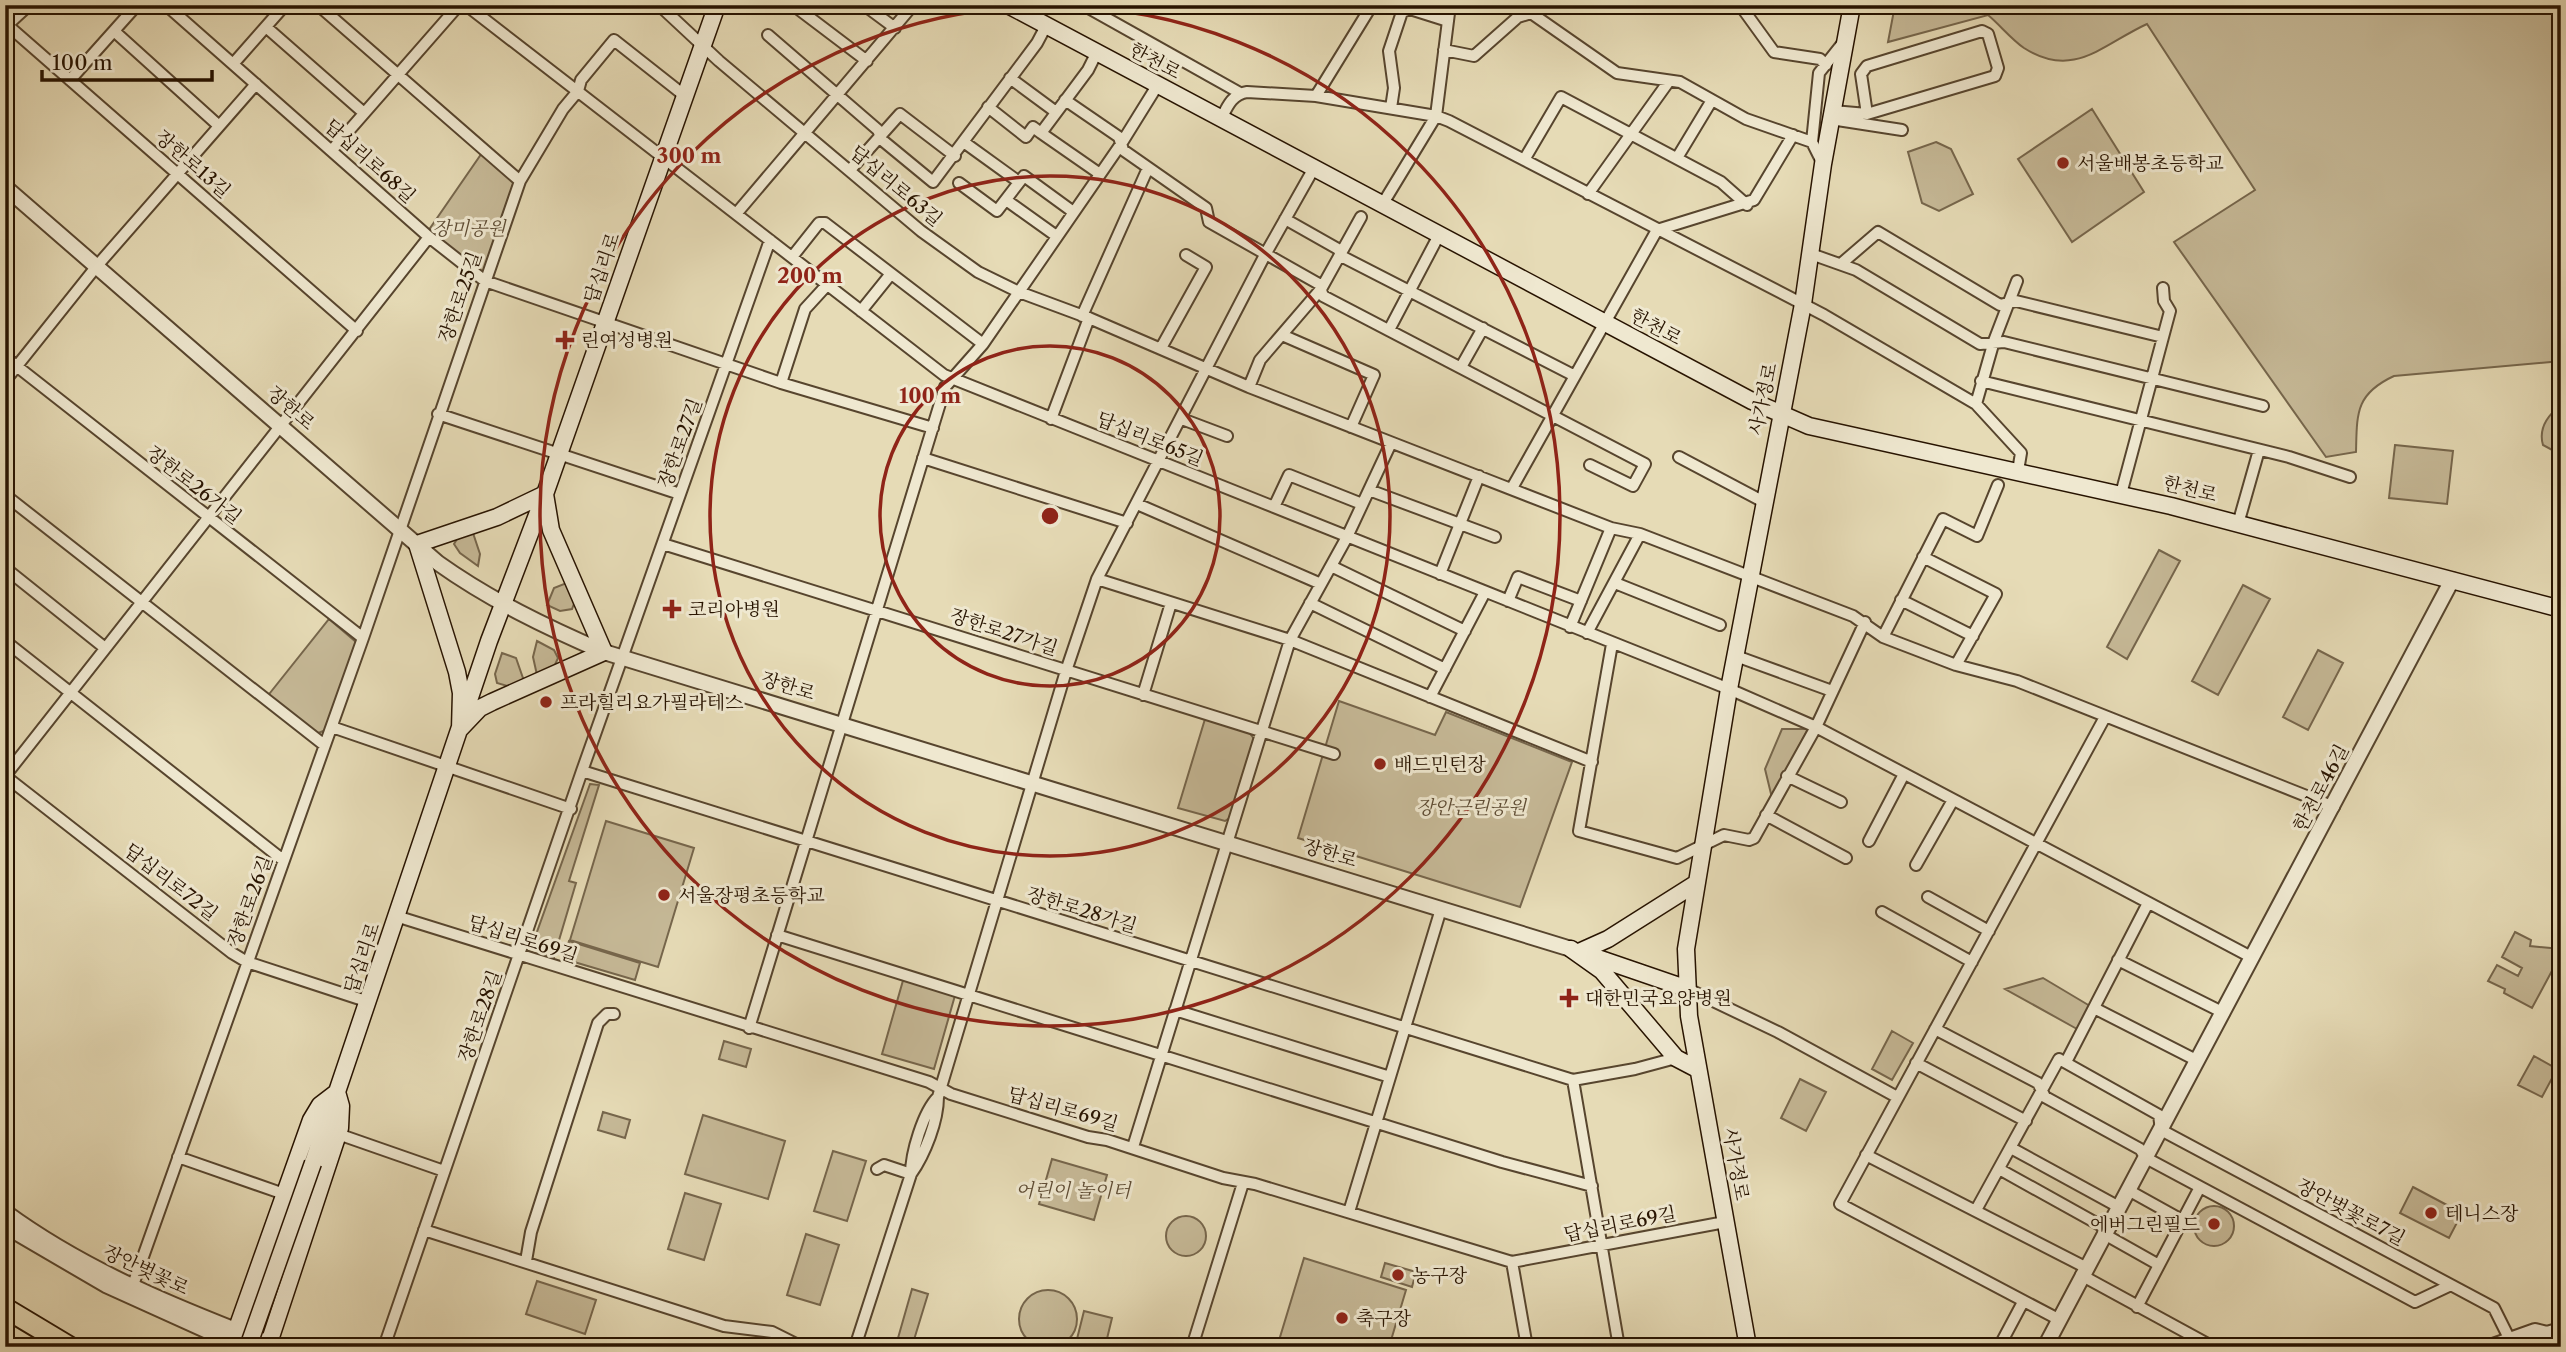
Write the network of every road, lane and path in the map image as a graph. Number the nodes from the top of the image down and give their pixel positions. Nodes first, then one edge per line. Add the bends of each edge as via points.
1 (29, 5) edge
2 (137, 5) edge
3 (166, 5) edge
4 (285, 5) edge
5 (318, 5) edge
6 (459, 5) edge
7 (466, 5) edge
8 (659, 5) edge
9 (718, 5) edge
10 (793, 5) edge
11 (814, 5) edge
12 (864, 5) edge
13 (913, 5) edge
14 (1008, 5) edge
15 (1083, 5) edge
16 (1372, 5) edge
17 (1450, 5) edge
18 (1740, 5) edge
19 (1852, 5) edge
20 (807, 16) junction
21 (1448, 21) junction
22 (6, 25) edge
23 (1046, 26) junction
24 (266, 27) junction
25 (895, 29) junction
26 (114, 31) junction
27 (768, 35) dead end
28 (1846, 40) junction
29 (703, 46) junction
30 (1444, 50) junction
31 (1097, 52) junction
32 (867, 61) junction
33 (233, 64) junction
34 (1826, 65) junction
35 (398, 74) junction
36 (1010, 78) junction
37 (71, 80) junction
38 (1669, 81) junction
39 (256, 84) junction
40 (1157, 86) junction
41 (578, 91) junction
42 (1240, 93) junction
43 (685, 96) junction
44 (837, 96) junction
45 (1316, 96) junction
46 (1065, 100) junction
47 (1712, 100) junction
48 (988, 107) junction
49 (1391, 108) junction
50 (1056, 112) junction
51 (364, 113) junction
52 (1867, 114) junction
53 (1832, 115) junction
54 (1436, 116) junction
55 (1221, 119) junction
56 (218, 125) junction
57 (1902, 130) dead end
58 (805, 132) junction
59 (1632, 132) junction
60 (1041, 133) junction
61 (880, 135) junction
62 (1793, 135) junction
63 (1812, 142) junction
64 (965, 143) junction
65 (1121, 144) junction
66 (332, 150) junction
67 (954, 156) junction
68 (663, 158) junction
69 (1677, 158) junction
70 (1524, 160) junction
71 (1822, 164) junction
72 (1148, 168) junction
73 (1314, 168) junction
74 (850, 170) junction
75 (176, 172) junction
76 (1100, 174) junction
77 (1022, 179) junction
78 (520, 181) junction
79 (959, 183) dead end
80 (5, 187) edge
81 (1588, 194) junction
82 (1006, 200) junction
83 (1382, 205) junction
84 (1747, 205) junction
85 (1072, 211) junction
86 (736, 214) junction
87 (1361, 217) dead end
88 (1284, 219) junction
89 (1657, 230) junction
90 (1439, 235) junction
91 (1055, 236) junction
92 (429, 237) junction
93 (770, 240) junction
94 (1266, 253) junction
95 (1341, 253) junction
96 (1811, 254) junction
97 (1186, 255) dead end
98 (792, 257) junction
99 (1842, 263) junction
100 (96, 267) junction
101 (890, 275) junction
102 (485, 281) junction
103 (2017, 281) dead end
104 (827, 285) junction
105 (2163, 288) dead end
106 (1321, 289) junction
107 (1019, 292) junction
108 (1410, 292) junction
109 (1803, 304) junction
110 (2008, 304) junction
111 (861, 311) junction
112 (1086, 317) junction
113 (605, 322) junction
114 (1605, 324) junction
115 (1483, 328) junction
116 (1389, 330) junction
117 (358, 331) junction
118 (1282, 335) junction
119 (2163, 337) junction
120 (1994, 341) junction
121 (983, 344) junction
122 (1161, 348) junction
123 (5, 357) edge
124 (727, 364) junction
125 (16, 366) junction
126 (1461, 367) junction
127 (1208, 368) junction
128 (1575, 376) junction
129 (952, 379) junction
130 (2153, 379) junction
131 (5, 381) edge
132 (1981, 381) junction
133 (781, 383) junction
134 (1249, 387) junction
135 (1976, 404) junction
136 (2263, 406) dead end
137 (438, 414) junction
138 (1781, 414) junction
139 (1554, 415) junction
140 (1051, 419) junction
141 (1182, 419) junction
142 (2141, 421) junction
143 (279, 426) junction
144 (1352, 427) junction
145 (933, 428) junction
146 (1227, 436) dead end
147 (1391, 443) junction
148 (2259, 450) junction
149 (559, 453) junction
150 (1679, 457) dead end
151 (923, 458) junction
152 (1160, 461) junction
153 (1590, 465) dead end
154 (2018, 471) junction
155 (1479, 476) junction
156 (2350, 477) dead end
157 (1998, 485) dead end
158 (1512, 488) junction
159 (1369, 489) junction
160 (545, 494) junction
161 (680, 494) junction
162 (2121, 494) junction
163 (5, 495) edge
164 (1764, 502) junction
165 (1137, 504) junction
166 (1363, 504) junction
167 (1274, 507) junction
168 (208, 517) junction
169 (1127, 523) junction
170 (1460, 524) junction
171 (2238, 524) junction
172 (400, 527) junction
173 (1611, 528) junction
174 (1640, 534) junction
175 (1347, 537) junction
176 (1495, 537) dead end
177 (417, 544) junction
178 (663, 544) junction
179 (1923, 557) junction
180 (1331, 566) junction
181 (5, 568) edge
182 (1440, 574) junction
183 (1750, 578) junction
184 (1097, 579) junction
185 (2452, 580) junction
186 (1615, 583) junction
187 (1321, 584) junction
188 (1485, 592) junction
189 (1901, 600) junction
190 (142, 601) junction
191 (1508, 601) junction
192 (1581, 601) junction
193 (1171, 603) junction
194 (1310, 603) junction
195 (504, 604) junction
196 (2561, 609) edge
197 (876, 610) junction
198 (1865, 622) junction
199 (1720, 625) dead end
200 (1570, 626) junction
201 (1465, 631) junction
202 (1587, 633) junction
203 (1883, 636) junction
204 (1973, 636) junction
205 (363, 638) junction
206 (1290, 640) junction
207 (5, 642) edge
208 (1612, 643) junction
209 (105, 648) junction
210 (604, 652) junction
211 (1735, 656) junction
212 (623, 657) junction
213 (1956, 665) junction
214 (1445, 669) junction
215 (1066, 671) junction
216 (1729, 690) junction
217 (1832, 691) junction
218 (70, 692) junction
219 (1143, 695) junction
220 (1430, 697) junction
221 (2105, 717) junction
222 (841, 724) junction
223 (332, 727) junction
224 (1816, 727) junction
225 (460, 729) junction
226 (1261, 729) junction
227 (323, 744) junction
228 (1334, 754) dead end
229 (1592, 762) junction
230 (449, 766) junction
231 (582, 771) junction
232 (1903, 774) junction
233 (5, 776) edge
234 (1787, 776) junction
235 (1033, 783) junction
236 (1953, 800) junction
237 (1841, 802) dead end
238 (2334, 807) junction
239 (571, 809) junction
240 (1766, 816) junction
241 (805, 841) junction
242 (1869, 841) dead end
243 (1226, 843) junction
244 (2036, 844) junction
245 (1701, 849) junction
246 (1846, 858) dead end
247 (283, 860) junction
248 (1916, 865) dead end
249 (1695, 884) junction
250 (1928, 897) dead end
251 (997, 902) junction
252 (2148, 903) junction
253 (1441, 909) junction
254 (1882, 912) dead end
255 (399, 917) junction
256 (1989, 931) junction
257 (777, 935) junction
258 (1575, 951) junction
259 (520, 957) junction
260 (2253, 958) junction
261 (2118, 960) junction
262 (1190, 961) junction
263 (247, 962) junction
264 (1972, 962) junction
265 (1688, 989) junction
266 (969, 993) junction
267 (369, 1002) junction
268 (2094, 1008) junction
269 (1175, 1010) junction
270 (2224, 1013) junction
271 (614, 1014) dead end
272 (749, 1027) junction
273 (1405, 1028) junction
274 (1935, 1029) junction
275 (1161, 1056) junction
276 (1676, 1058) junction
277 (2198, 1060) junction
278 (2066, 1062) junction
279 (1916, 1063) junction
280 (1697, 1069) junction
281 (1390, 1077) junction
282 (1573, 1080) junction
283 (2042, 1090) junction
284 (337, 1092) junction
285 (939, 1093) junction
286 (1898, 1097) junction
287 (1376, 1121) junction
288 (2026, 1121) junction
289 (2161, 1130) junction
290 (338, 1134) junction
291 (1133, 1147) junction
292 (2011, 1148) junction
293 (1866, 1155) junction
294 (178, 1157) junction
295 (2146, 1158) junction
296 (877, 1169) dead end
297 (1999, 1169) junction
298 (444, 1171) junction
299 (911, 1174) junction
300 (1242, 1183) junction
301 (1592, 1186) junction
302 (2200, 1187) junction
303 (2128, 1191) junction
304 (284, 1194) junction
305 (2119, 1207) junction
306 (1976, 1210) junction
307 (5, 1212) edge
308 (1349, 1212) junction
309 (2182, 1220) junction
310 (1725, 1222) junction
311 (5, 1226) edge
312 (424, 1230) junction
313 (2106, 1232) junction
314 (1602, 1244) junction
315 (526, 1261) junction
316 (1513, 1262) junction
317 (2159, 1265) junction
318 (2083, 1271) junction
319 (2451, 1285) junction
320 (133, 1286) junction
321 (2023, 1302) junction
322 (2137, 1307) junction
323 (5, 1308) edge
324 (2058, 1319) junction
325 (236, 1331) junction
326 (2554, 1332) edge
327 (2510, 1340) junction
328 (274, 1345) edge
329 (69, 1347) edge
330 (243, 1347) edge
331 (248, 1347) edge
332 (384, 1347) edge
333 (802, 1347) edge
334 (855, 1347) edge
335 (1192, 1347) edge
336 (1527, 1347) edge
337 (1619, 1347) edge
338 (1748, 1347) edge
339 (2000, 1347) edge
340 (2045, 1347) edge
341 (2213, 1347) edge
342 (2490, 1347) edge
343 (2533, 1347) edge

1 - 22 street
2 - 26 street
3 - 33 street, 답십리로68길
4 - 24 street
5 - 35 street
6 - 35 street
7 - 41 street, 답십리로65길
8 - 29 street, 답십리로63길
9 - 29 main road, 답십리로
10 - 20 street
11 - 20 street
12 - 25 street
13 - 25 street
14 - 23 main road, 한천로
15 - 42 street
16 - 45 street
17 - 21 street
18 - 34 street via 1774,52 1819,59
19 - 28 main road, 사가정로
20 - 32 street
21 - 30 street
21 - 49 street via 1405,9 1389,51 1394,88
22 - 37 street, 장한로13길
23 - 31 main road, 한천로
23 - 36 street
24 - 33 street
24 - 51 street
25 - 32 street
26 - 37 street
26 - 56 street
27 - 44 street
28 - 34 street
28 - 53 main road, 사가정로
29 - 43 main road, 답십리로
29 - 58 street, 답십리로63길
30 - 38 street via 1475,56 1518,17 1531,13 1617,73
30 - 54 street
31 - 40 main road, 한천로
31 - 46 street
32 - 44 street
33 - 39 street, 답십리로68길
34 - 63 street via 1819,73
35 - 51 street
35 - 78 street
36 - 48 street
36 - 50 street
37 - 75 street, 장한로13길
38 - 47 street via 1685,84
38 - 59 street
39 - 56 street
39 - 66 street, 답십리로68길
40 - 55 main road, 한천로
40 - 65 street
41 - 43 street via 581,80 614,40
41 - 68 street, 답십리로65길
41 - 78 street, 장한로25길
42 - 45 street
42 - 55 street
43 - 68 main road, 답십리로
44 - 58 street
44 - 61 street
45 - 49 street
46 - 50 street
46 - 65 street via 1119,137
47 - 62 street via 1746,120
47 - 69 street
48 - 60 street via 1026,137 1033,127
48 - 64 street
49 - 54 street
50 - 60 street
51 - 66 street
52 - 52 street via 1995,76 1998,68 1986,32 1867,66 1861,80
52 - 53 street
53 - 57 street
53 - 71 main road, 사가정로
54 - 70 street
54 - 83 street
55 - 73 main road, 한천로
56 - 75 street
58 - 74 street, 답십리로63길
58 - 86 street
59 - 69 street
59 - 70 street via 1561,97
59 - 81 street
60 - 76 street
61 - 67 street via 900,114
61 - 67 street via 933,183
61 - 74 street
62 - 63 street
62 - 84 street
63 - 71 street
64 - 67 street
64 - 77 street
65 - 72 street
65 - 76 street
66 - 92 street, 답십리로68길
68 - 86 street, 답십리로65길
68 - 113 main road, 답십리로
69 - 84 street via 1721,182
70 - 81 street
71 - 96 main road, 사가정로
72 - 94 street via 1206,208 1209,222
72 - 112 street
73 - 83 main road, 한천로
73 - 88 street
74 - 107 street, 답십리로63길 via 957,258
75 - 100 street
75 - 117 street, 장한로13길
76 - 85 street
77 - 82 street
77 - 85 street
78 - 102 street, 장한로25길
79 - 82 street via 997,211
80 - 100 street, 장한로
81 - 89 street
82 - 91 street
83 - 90 main road, 한천로
84 - 89 street
85 - 91 street
86 - 93 street, 답십리로65길
87 - 95 street
88 - 94 street
88 - 95 street
89 - 109 street
89 - 114 street
90 - 108 street
90 - 114 main road, 한천로
91 - 107 street
92 - 102 street, 답십리로68길
92 - 117 street
93 - 98 street, 답십리로65길
93 - 124 street, 장한로27길
94 - 106 street
94 - 127 street
95 - 106 street
95 - 108 street
96 - 99 street
96 - 109 main road, 사가정로
97 - 122 street via 1206,267
98 - 101 street via 819,223 825,223
98 - 104 street, 답십리로65길
99 - 110 street via 1878,232 2000,305
99 - 120 street via 1980,344
100 - 125 street
100 - 143 street, 장한로
101 - 111 street
101 - 121 street
102 - 113 street, 답십리로68길
102 - 137 street, 장한로25길
103 - 110 street
104 - 111 street, 답십리로65길
104 - 133 street via 804,309
105 - 119 street via 2170,311
106 - 116 street via 1323,296
106 - 118 street
107 - 112 street, 답십리로63길
107 - 121 street
108 - 115 street
108 - 116 street
109 - 135 street
109 - 138 main road, 사가정로
110 - 119 street via 2016,301
110 - 120 street
111 - 129 street, 답십리로65길
112 - 122 street, 답십리로63길
112 - 140 street
113 - 124 street, 답십리로68길
113 - 149 main road, 답십리로
114 - 128 street
114 - 138 main road, 한천로
115 - 126 street
115 - 128 street
116 - 126 street
117 - 143 street
118 - 134 street via 1260,360
118 - 144 street via 1374,375
119 - 130 street
120 - 130 street
120 - 132 street
121 - 129 street
122 - 127 street, 답십리로63길
123 - 125 street, 장한로26가길
124 - 133 street, 답십리로68길
124 - 161 street, 장한로27길
125 - 131 street
125 - 168 street, 장한로26가길
126 - 139 street
127 - 134 street, 답십리로63길
127 - 141 street
128 - 139 street
129 - 140 street, 답십리로65길
129 - 145 street via 945,387
130 - 136 street
130 - 142 street
132 - 135 street
132 - 142 street
133 - 145 street, 답십리로68길
134 - 144 street, 답십리로63길
135 - 154 street via 2021,453
137 - 149 street
137 - 172 street, 장한로25길
138 - 154 main road, 한천로 via 1809,426
138 - 164 main road, 사가정로
139 - 153 street via 1645,464 1633,486
139 - 158 street
140 - 152 street, 답십리로65길
141 - 146 street
141 - 152 street
142 - 148 street
142 - 162 street
143 - 168 street
143 - 172 street, 장한로
144 - 147 street, 답십리로63길
145 - 151 street
147 - 155 street, 답십리로63길
147 - 159 street
148 - 156 street
148 - 171 street, 한천로
149 - 160 main road, 답십리로
149 - 161 street
150 - 164 street
151 - 169 street
151 - 197 street
152 - 165 street
152 - 167 street, 답십리로65길
154 - 162 main road, 한천로
155 - 158 street, 답십리로63길
155 - 170 street
157 - 179 street via 1978,536 1942,519
158 - 173 street, 답십리로63길
159 - 166 street
159 - 170 street
160 - 177 main road via 497,517
160 - 195 main road, 답십리로
160 - 210 main road via 551,530
161 - 178 street, 장한로27길
162 - 171 main road, 한천로
163 - 190 street
164 - 183 main road, 사가정로
165 - 169 street
165 - 187 street
166 - 167 street via 1289,475
166 - 175 street
167 - 175 street, 답십리로65길
168 - 190 street
168 - 205 street, 장한로26가길
169 - 184 street
170 - 176 street
170 - 182 street
171 - 185 main road, 한천로
172 - 177 street, 장한로
172 - 205 street, 장한로26길
173 - 174 street, 답십리로63길
173 - 192 street
174 - 183 street, 답십리로63길
174 - 186 street
175 - 180 street
175 - 182 street, 답십리로65길
177 - 195 street, 장한로 via 479,592
177 - 225 main road via 457,672
178 - 197 street, 장한로27가길
178 - 212 street, 장한로27길
179 - 189 street
179 - 204 street via 1996,594
180 - 187 street
180 - 201 street
181 - 209 street
182 - 188 street, 답십리로65길
183 - 198 street, 답십리로63길
183 - 211 main road, 사가정로
184 - 193 street
184 - 215 street
185 - 196 main road, 한천로
185 - 238 street, 한천로46길
186 - 199 street
186 - 202 street
187 - 194 street
188 - 191 street, 답십리로65길
188 - 201 street
189 - 203 street
189 - 204 street
190 - 209 street
190 - 227 street
191 - 192 street via 1518,577
191 - 200 street, 답십리로65길
192 - 200 street
193 - 206 street
193 - 219 street
194 - 206 street
194 - 214 street
195 - 210 street, 장한로
195 - 225 main road, 답십리로
197 - 215 street, 장한로27가길
197 - 222 street
198 - 203 street, 답십리로63길
198 - 217 street
200 - 202 street, 답십리로65길
201 - 214 street
202 - 208 street, 답십리로65길
203 - 213 street, 답십리로63길
204 - 213 street
205 - 223 street, 장한로26길
206 - 220 street
206 - 226 street
207 - 218 street
208 - 216 street, 답십리로65길
208 - 229 street
209 - 218 street
210 - 212 street, 장한로
210 - 225 main road via 480,708
211 - 216 main road, 사가정로
211 - 217 street
212 - 222 street, 장한로
212 - 231 street, 장한로28길
213 - 221 street, 답십리로63길 via 2017,681
214 - 220 street
215 - 219 street, 장한로27가길
215 - 235 street
216 - 224 street, 답십리로65길
216 - 245 main road, 사가정로
217 - 224 street
218 - 233 street
218 - 247 street
219 - 226 street, 장한로27가길
220 - 229 street
221 - 238 street, 답십리로63길
221 - 244 street
222 - 235 street, 장한로
222 - 241 street
223 - 227 street, 장한로26길
223 - 230 street
224 - 232 street, 답십리로65길
224 - 234 street
225 - 230 main road, 답십리로
226 - 228 street, 장한로27가길
226 - 243 street
227 - 247 street, 장한로26길
229 - 245 street via 1579,831 1677,858
230 - 239 street
230 - 255 main road, 답십리로
231 - 239 street, 장한로28길
231 - 241 street, 장한로28가길
232 - 236 street, 답십리로65길
232 - 242 street
233 - 263 street, 답십리로72길
234 - 237 street
234 - 240 street
235 - 243 street, 장한로
235 - 251 street
236 - 244 street, 답십리로65길
236 - 248 street
238 - 260 street, 한천로46길
239 - 259 street, 장한로28길
240 - 245 street via 1754,838 1724,835
240 - 246 street
241 - 251 street, 장한로28가길
241 - 257 street
243 - 253 street, 장한로
243 - 262 street
244 - 252 street, 답십리로65길
244 - 256 street
245 - 249 main road, 사가정로
247 - 263 street, 장한로26길
249 - 258 main road via 1608,939
249 - 265 main road, 사가정로 via 1686,948
250 - 256 street
251 - 262 street, 장한로28가길
251 - 266 street
252 - 260 street, 답십리로65길
252 - 261 street
253 - 258 street, 장한로
253 - 273 street
254 - 264 street
255 - 259 street, 답십리로69길
255 - 267 main road, 답십리로
256 - 264 street
257 - 266 street
257 - 272 street
258 - 265 main road, 장한로
258 - 276 main road via 1602,971
259 - 272 street, 답십리로69길
259 - 298 street, 장한로28길
260 - 270 street, 한천로46길
261 - 268 street
261 - 270 street
262 - 269 street
262 - 273 street, 장한로28가길
263 - 267 street, 답십리로72길
263 - 294 street, 장한로26길
264 - 274 street
265 - 280 main road, 사가정로
265 - 286 street
266 - 275 street
266 - 285 street
267 - 284 main road, 답십리로
268 - 277 street
268 - 278 street
269 - 275 street
269 - 281 street
270 - 277 street, 한천로46길
271 - 315 street via 598,1023
272 - 285 street, 답십리로69길
273 - 281 street
273 - 282 street, 장한로28가길
274 - 279 street
274 - 283 street via 2038,1083
275 - 287 street
275 - 291 street
276 - 280 main road
276 - 282 street, 장한로28가길
277 - 289 street, 한천로46길
278 - 283 street via 2059,1059
278 - 289 street via 2159,1115
279 - 286 street
279 - 288 street
280 - 310 main road, 사가정로
281 - 287 street
282 - 301 street
283 - 288 street
283 - 295 street via 2045,1097 2140,1149
284 - 290 main road
284 - 304 main road via 320,1105 311,1120
284 - 331 main road, 답십리로, bridge
285 - 291 street, 답십리로69길
285 - 299 street via 914,1148
286 - 293 street
287 - 301 street
287 - 308 street
288 - 292 street
289 - 295 street, 한천로46길
289 - 319 street, 장안벚꽃로7길
290 - 298 street
290 - 328 main road
291 - 300 street, 답십리로69길
292 - 297 street
292 - 305 street
293 - 306 street
293 - 321 street via 1840,1204
294 - 304 street
294 - 320 street, 장한로26길
295 - 302 street
295 - 303 street, 한천로46길
296 - 299 street via 884,1165
297 - 306 street
297 - 313 street
298 - 312 street, 장한로28길
299 - 334 street
300 - 308 street, 답십리로69길
300 - 335 street
301 - 314 street
302 - 309 street
302 - 319 street via 2415,1302
303 - 305 street, 한천로46길
303 - 309 street
304 - 325 main road
305 - 313 street, 한천로46길
306 - 318 street
307 - 320 street, 장안벚꽃로
308 - 316 street, 답십리로69길
309 - 317 street
310 - 314 street, 답십리로69길
310 - 338 main road, 사가정로
311 - 330 street, 장안벚꽃로 via 106,1285
312 - 315 street
312 - 332 street, 장한로28길
313 - 317 street
313 - 318 street, 한천로46길
314 - 316 street, 답십리로69길
314 - 337 street
315 - 333 street via 724,1326 772,1332
316 - 336 street
317 - 322 street
318 - 322 street
318 - 324 street, 한천로46길
319 - 327 street, 장안벚꽃로7길 via 2494,1308
320 - 325 street, 장안벚꽃로
321 - 324 street
321 - 339 street
322 - 341 street
323 - 329 highway
324 - 340 street, 한천로46길
325 - 328 street, 장안벚꽃로
326 - 327 street via 2535,1331
326 - 343 street
327 - 342 street

